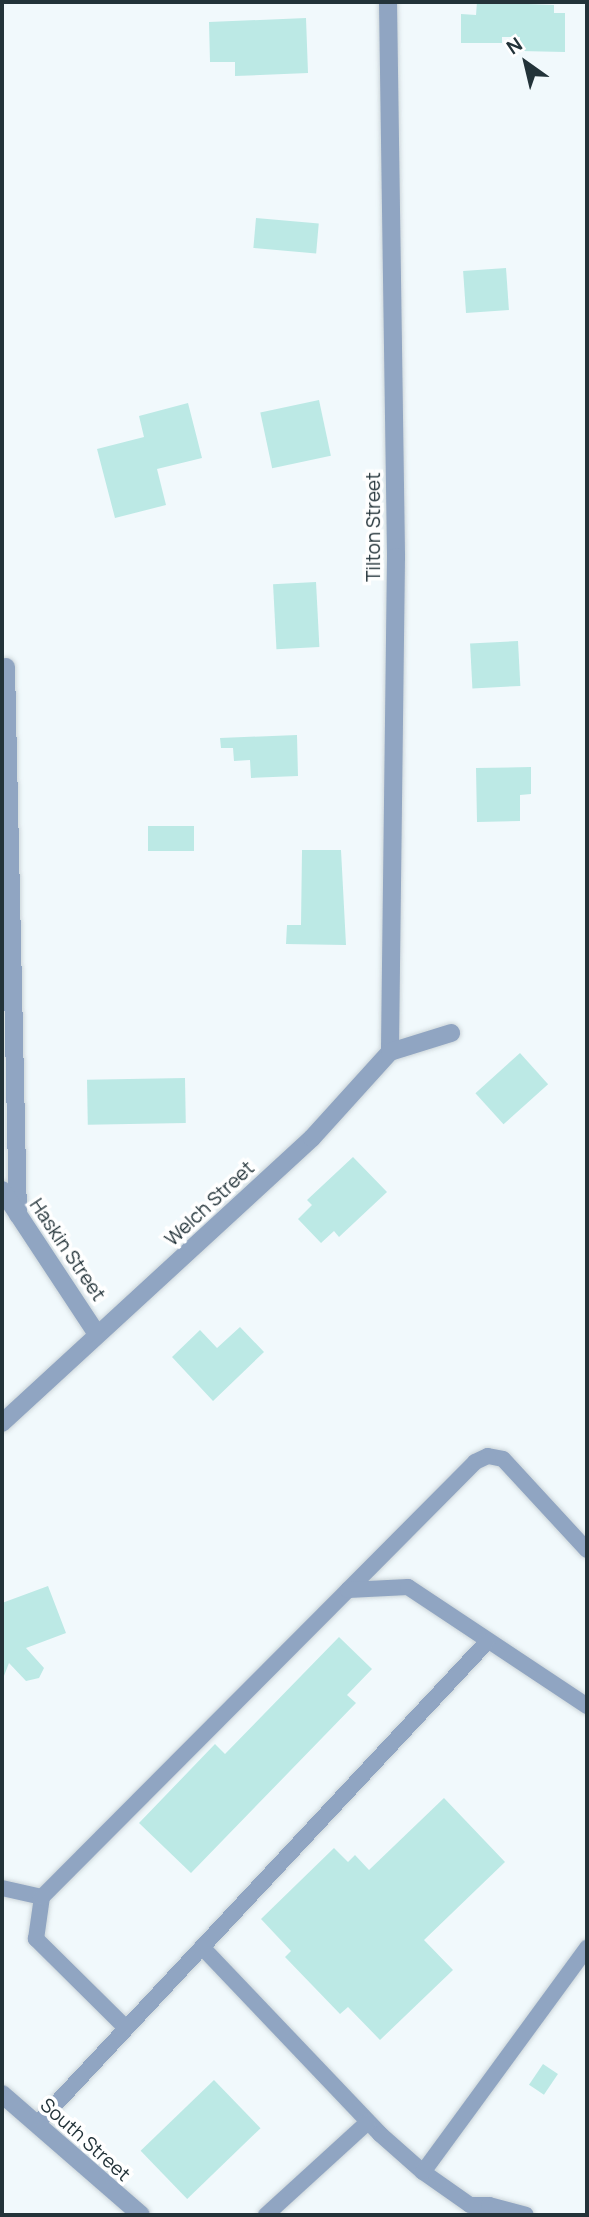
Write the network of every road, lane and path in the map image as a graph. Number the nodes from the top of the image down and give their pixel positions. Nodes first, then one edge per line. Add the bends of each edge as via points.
1 (388, 2) edge
2 (6, 667) dead end
3 (452, 1033) dead end
4 (390, 1052) junction
5 (2, 1190) edge
6 (18, 1215) junction
7 (97, 1334) junction
8 (2, 1423) edge
9 (587, 1550) edge
10 (348, 1590) junction
11 (486, 1643) junction
12 (587, 1706) edge
13 (2, 1888) edge
14 (42, 1897) junction
15 (202, 1947) junction
16 (587, 1948) edge
17 (126, 2028) junction
18 (2, 2094) edge
19 (368, 2122) junction
20 (37, 2124) junction
21 (423, 2172) junction
22 (470, 2210) edge
23 (141, 2215) edge
24 (266, 2215) edge
25 (526, 2215) edge

1 - 4 street, Tilton Street via 396,557
2 - 6 street
3 - 4 street
4 - 7 street, Welch Street via 312,1138
5 - 6 street, Haskin Street
6 - 7 street, Haskin Street
7 - 8 street, Welch Street
9 - 10 lane via 503,1459 488,1456 475,1462
10 - 11 lane via 408,1587
10 - 14 lane
11 - 12 lane
11 - 15 lane
13 - 14 lane
14 - 17 lane via 36,1939
15 - 17 lane
15 - 19 lane
16 - 21 lane
17 - 20 lane
18 - 20 street, South Street
19 - 21 lane
19 - 24 lane
20 - 23 street, South Street
21 - 22 lane
22 - 25 lane via 489,2205

